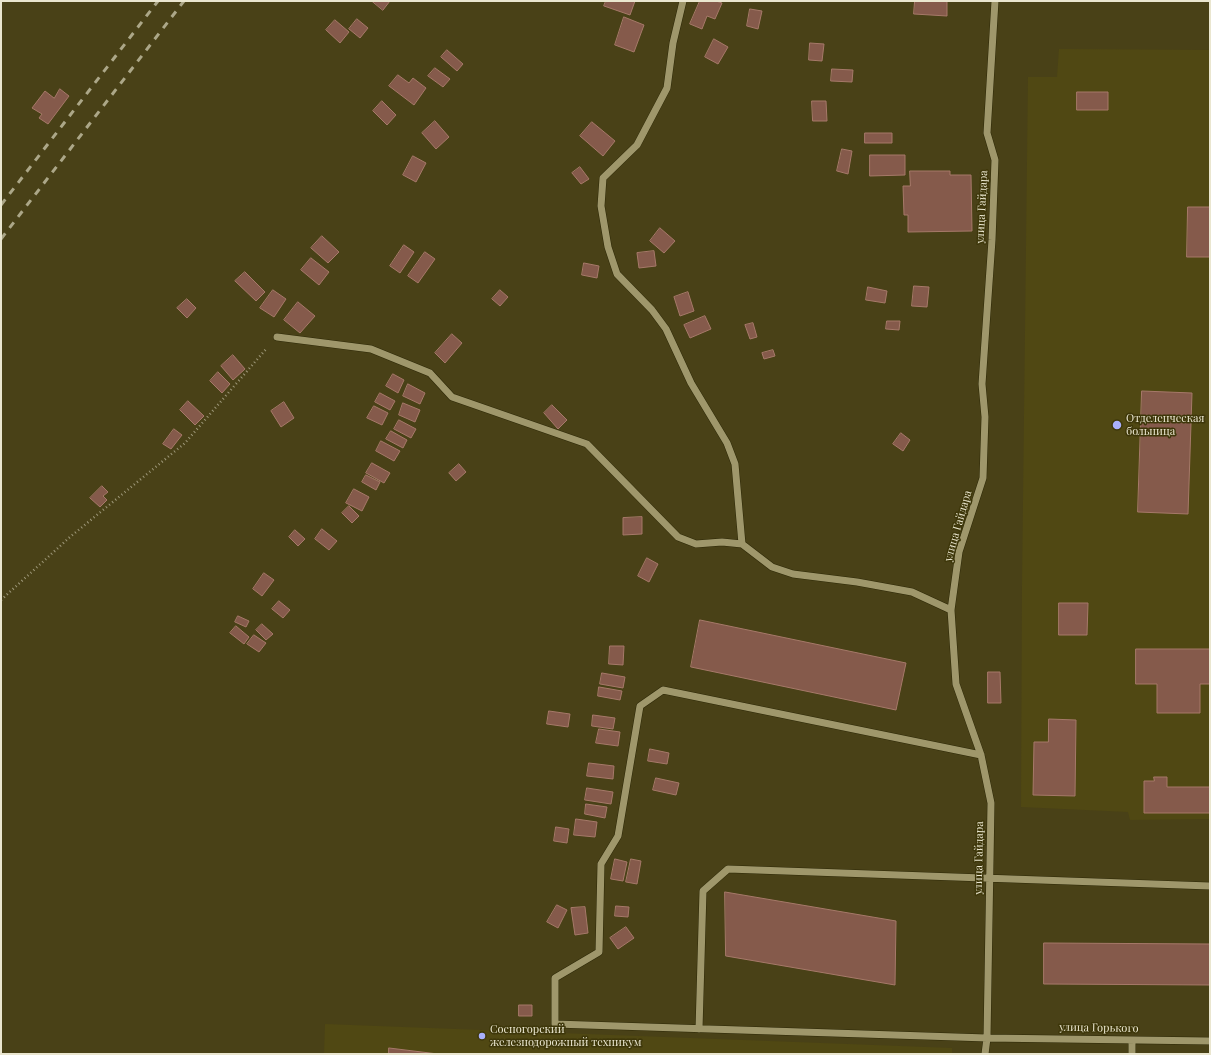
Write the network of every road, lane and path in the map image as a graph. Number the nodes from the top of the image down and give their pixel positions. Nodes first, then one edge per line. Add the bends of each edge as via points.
1 (683, 1) edge
2 (995, 1) edge
3 (277, 337) joint
4 (742, 544) junction
5 (1, 600) edge
6 (951, 610) junction
7 (981, 755) junction
8 (990, 879) junction
9 (1210, 886) edge
10 (699, 1029) junction
11 (987, 1038) junction
12 (1132, 1040) junction
13 (1210, 1040) edge
14 (985, 1054) edge
15 (1132, 1054) edge

1 - 4 street via 673,43 667,88 637,145 603,178 601,206 608,247 617,274 652,310 666,329 691,383 726,443 735,464
2 - 6 street, улица Гайдара via 987,133 995,160 982,384 985,417 983,478 960,552
3 - 4 street via 371,349 430,373 452,396 588,444 678,537 696,544
3 - 5 path via 186,443 70,537
4 - 6 street via 772,567 793,574 912,592
6 - 7 street, улица Гайдара via 956,684
7 - 8 street, улица Гайдара via 990,803
7 - 10 street, улица Горького via 663,690 640,706 618,836 601,864 599,952 555,978 555,1024
8 - 9 street
8 - 10 street via 728,869 703,891
8 - 11 street, улица Гайдара
10 - 11 street, улица Горького
11 - 12 street, улица Горького
11 - 14 street, улица Гайдара
12 - 13 street, улица Горького
12 - 15 street

